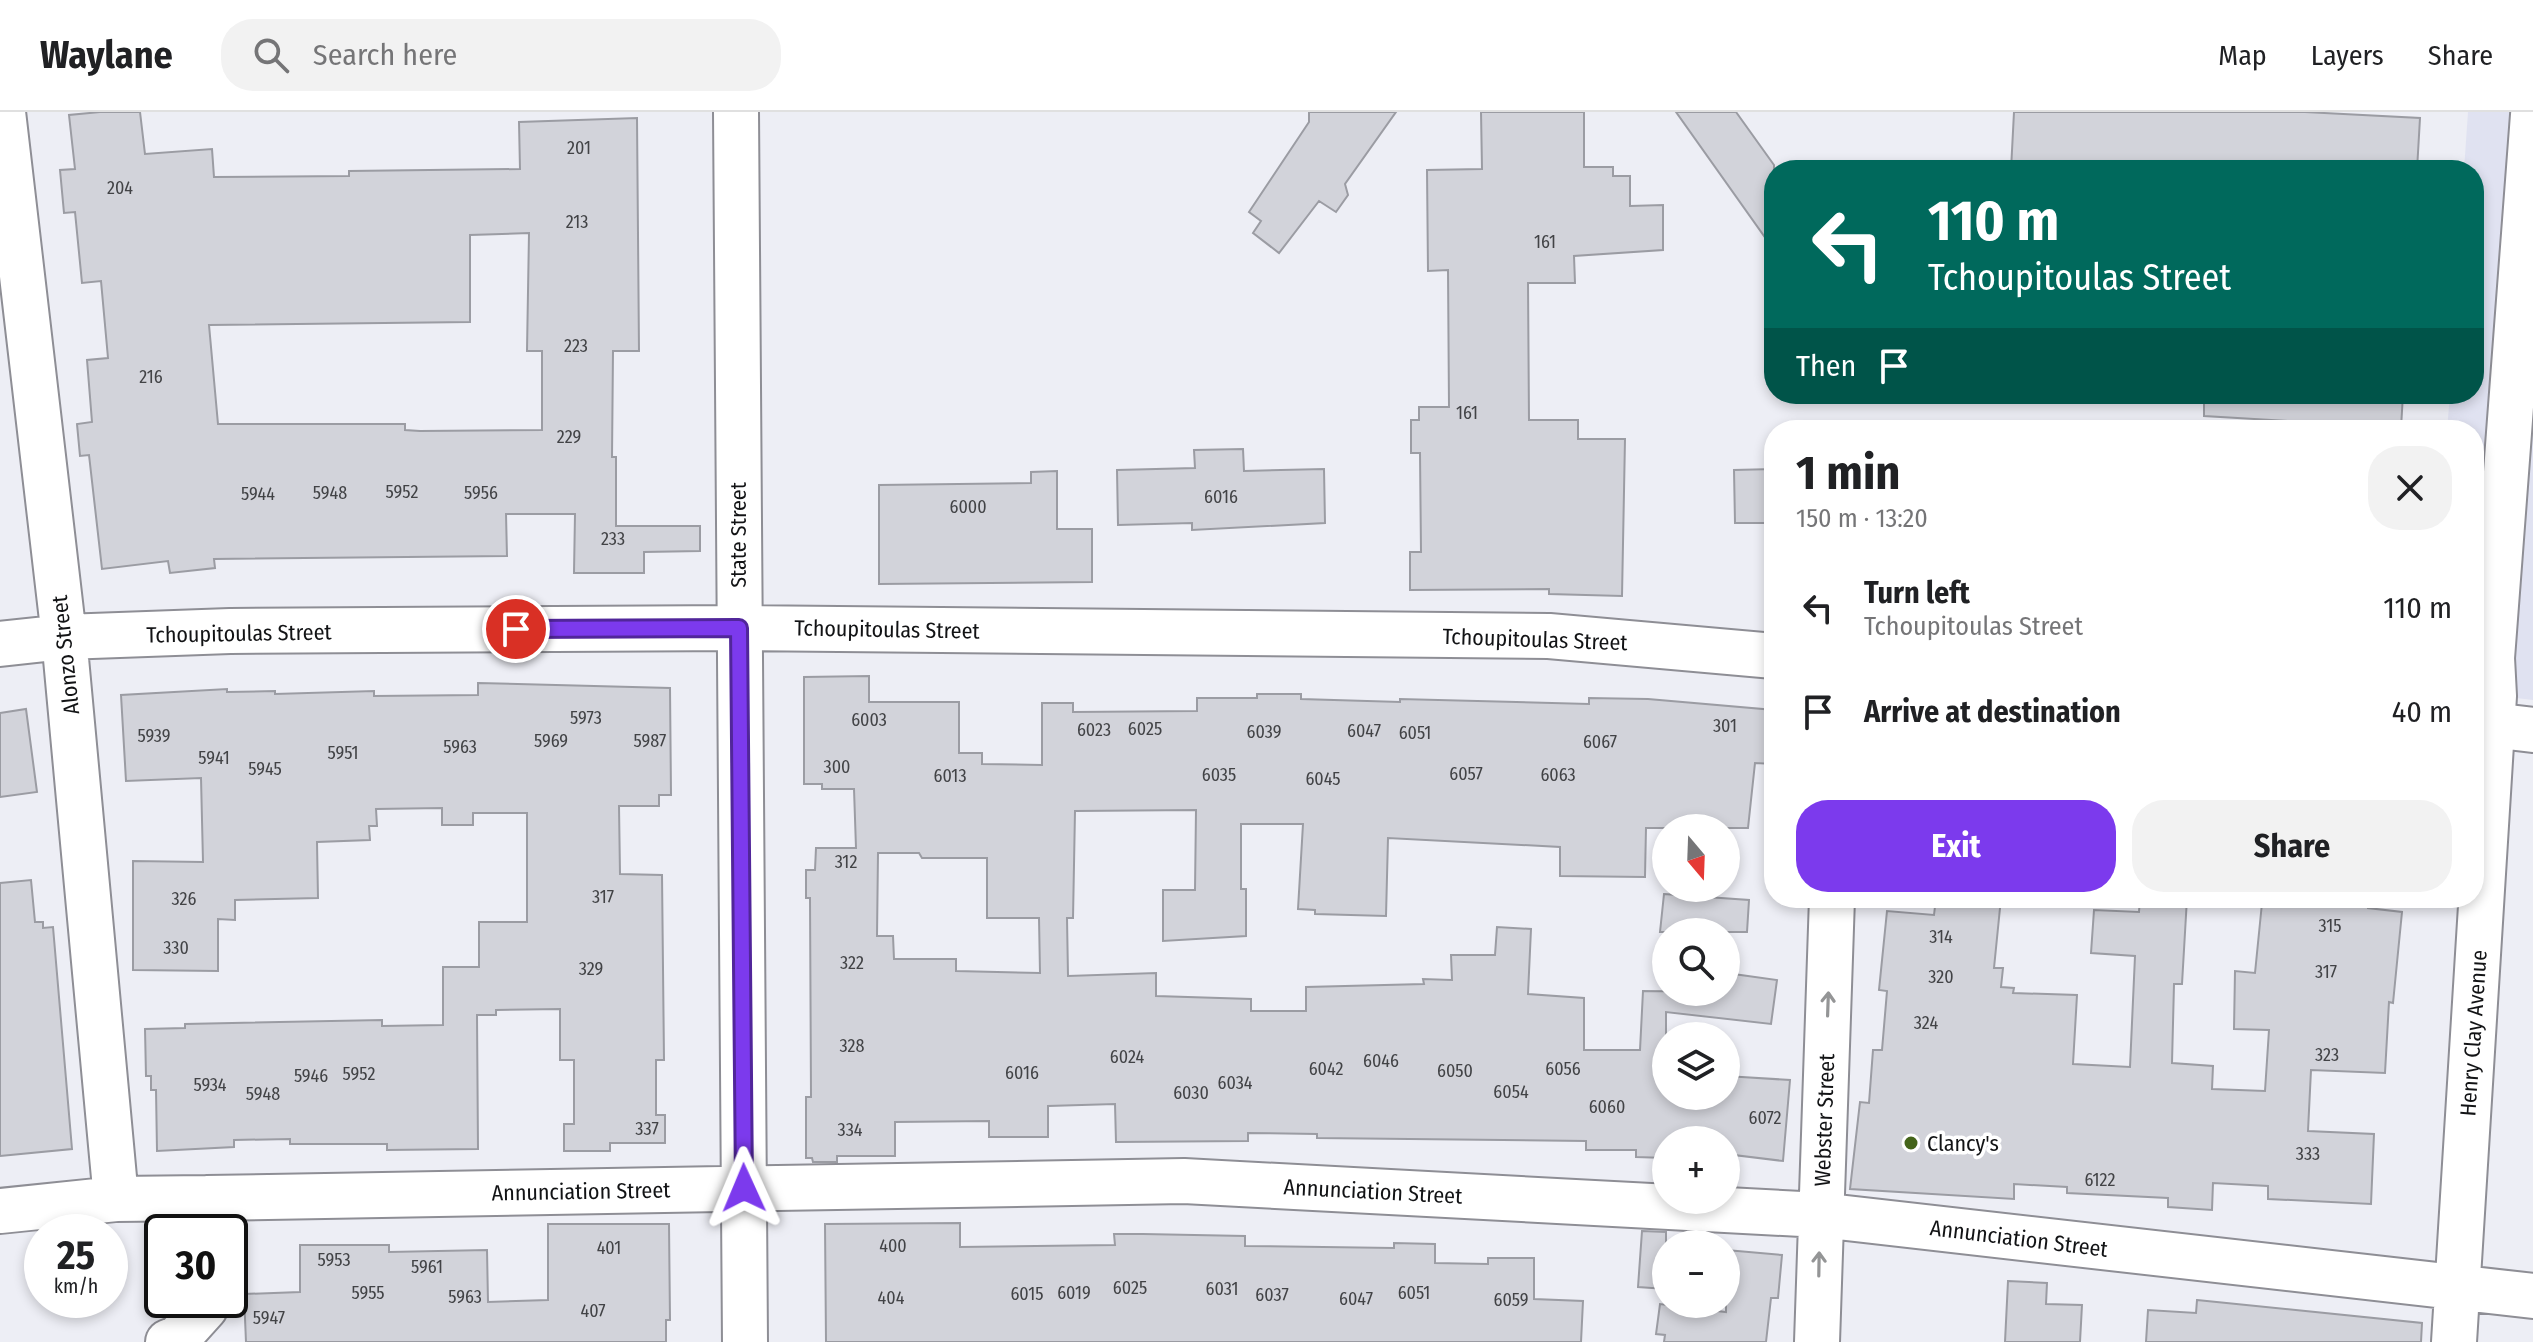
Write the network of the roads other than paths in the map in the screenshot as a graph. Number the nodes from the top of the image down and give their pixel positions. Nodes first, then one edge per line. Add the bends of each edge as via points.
1 (3, 112) edge
2 (736, 112) edge
3 (2533, 115) edge
4 (739, 628) junction
5 (64, 637) junction
6 (0, 644) edge
7 (1764, 655) edge
8 (2500, 726) edge
9 (1832, 908) edge
10 (744, 1188) junction
11 (116, 1199) junction
12 (0, 1211) edge
13 (201, 1214) edge
14 (227, 1214) edge
15 (1820, 1215) junction
16 (2457, 1288) junction
17 (2533, 1296) edge
18 (196, 1318) edge
19 (168, 1342) edge
20 (745, 1342) edge
21 (1817, 1342) edge
22 (2454, 1342) edge

1 - 5 street, Alonzo Street
2 - 4 street, State Street
3 - 8 street, Henry Clay Avenue via 2492,658
4 - 5 street, Tchoupitoulas Street
4 - 7 street, Tchoupitoulas Street via 1549,636
4 - 10 street, State Street
5 - 6 street, Tchoupitoulas Street
5 - 11 street, Alonzo Street
8 - 16 street, Henry Clay Avenue
15 -> 9 street, Webster Street
10 - 14 street, Annunciation Street
10 - 15 street, Annunciation Street via 1184,1181
10 - 20 street, State Street
11 - 12 street, Annunciation Street
11 - 13 street, Annunciation Street
15 - 16 street, Annunciation Street
21 -> 15 street, Webster Street
16 - 17 street, Annunciation Street
16 - 22 street, Henry Clay Avenue
18 - 19 street

